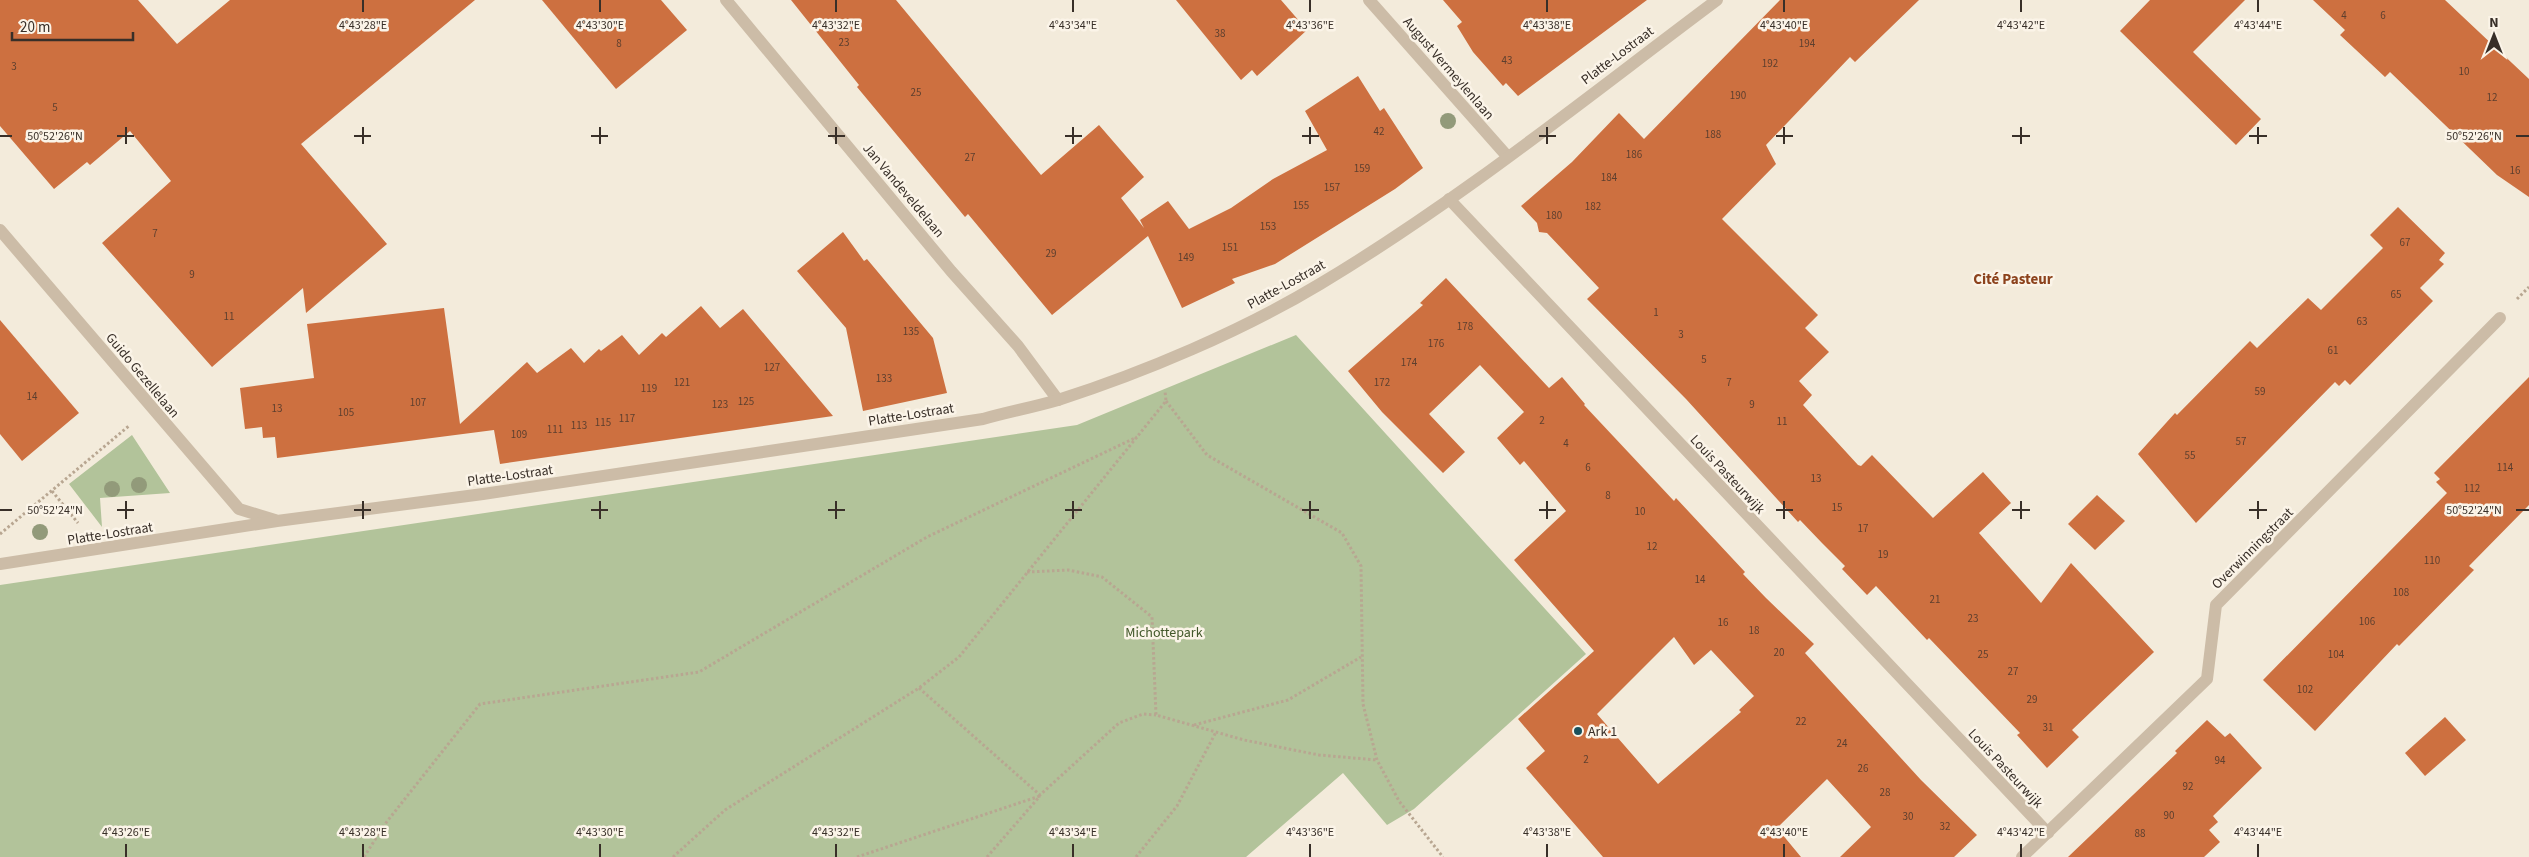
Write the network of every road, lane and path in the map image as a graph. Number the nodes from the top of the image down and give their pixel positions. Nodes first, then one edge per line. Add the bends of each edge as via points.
1 (726, 0) edge
2 (1369, 0) edge
3 (1717, 0) edge
4 (1507, 156) junction
5 (1449, 199) junction
6 (0, 230) edge
7 (2500, 318) dead end
8 (1162, 361) junction
9 (1058, 400) junction
10 (1166, 401) junction
11 (152, 407) junction
12 (1137, 437) junction
13 (52, 491) junction
14 (277, 521) junction
15 (0, 534) edge
16 (100, 550) junction
17 (0, 564) edge
18 (1027, 572) junction
19 (1361, 656) junction
20 (919, 688) junction
21 (1156, 715) junction
22 (1194, 725) junction
23 (1216, 732) junction
24 (1377, 760) junction
25 (1040, 795) junction
26 (2048, 833) junction
27 (364, 857) edge
28 (673, 857) edge
29 (857, 857) edge
30 (987, 857) edge
31 (1136, 857) edge
32 (1443, 857) edge
33 (2022, 857) edge

1 - 9 street, Jan Vandeveldelaan via 951,271 1018,346
2 - 4 street, August Vermeylenlaan
3 - 4 street, Platte-Lostraat
4 - 5 street, Platte-Lostraat
5 - 8 street, Platte-Lostraat via 1320,284 1218,337
5 - 26 street, Louis Pasteurwijk
6 - 11 street, Guido Gezellelaan
7 - 26 street, Overwinningstraat via 2216,605 2208,680
8 - 9 street, Platte-Lostraat
8 - 10 path
9 - 14 street, Platte-Lostraat via 983,419 483,494
10 - 12 path
10 - 19 path via 1207,455 1342,532 1361,566
11 - 13 path
11 - 14 street, Guido Gezellelaan via 239,509
12 - 18 path
12 - 27 path via 927,537 698,672 480,704 385,824
13 - 15 path
13 - 16 path
14 - 16 street, Platte-Lostraat
16 - 17 street, Platte-Lostraat
18 - 20 path via 959,656
18 - 21 path via 1068,570 1102,577 1152,618
19 - 22 path via 1288,700
19 - 24 path via 1363,704
20 - 25 path
20 - 28 path via 725,810
21 - 22 path
21 - 25 path via 1143,714 1120,723
22 - 23 path
23 - 24 path via 1319,755
23 - 31 path via 1178,806
24 - 32 path via 1399,802
25 - 29 path
25 - 30 path
26 - 33 street, Overwinningstraat

